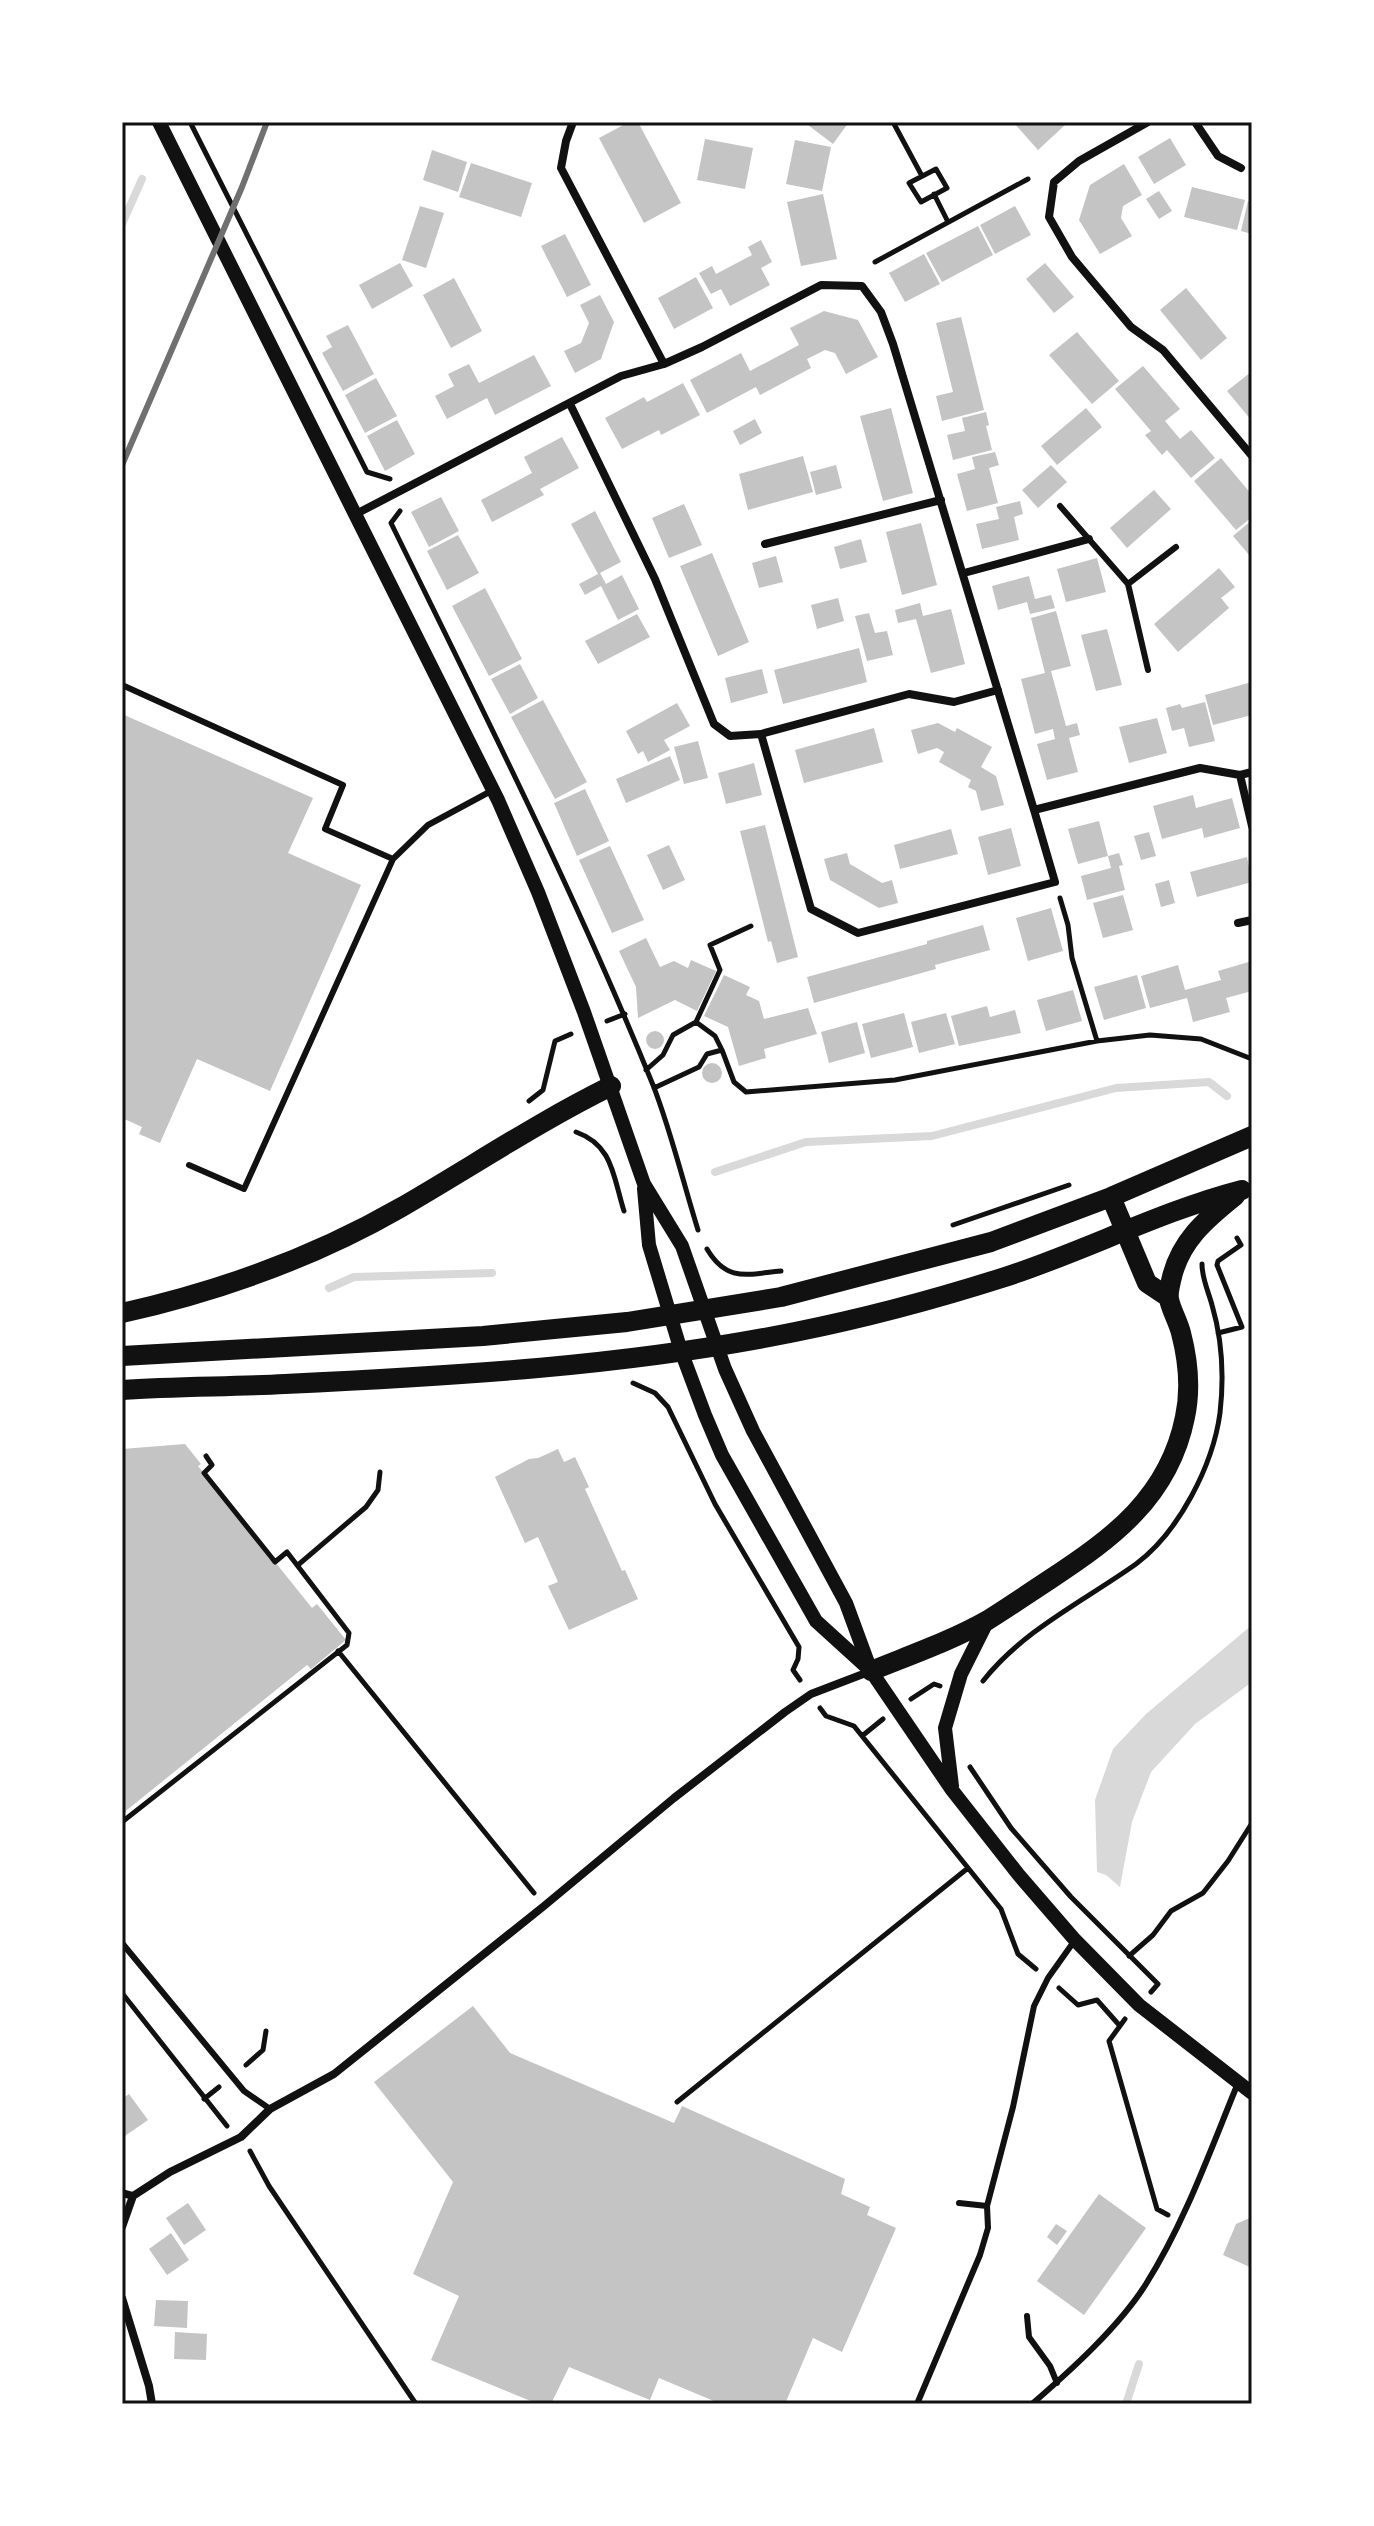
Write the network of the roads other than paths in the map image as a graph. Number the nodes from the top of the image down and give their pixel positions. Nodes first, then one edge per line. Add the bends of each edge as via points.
1 (159, 122) edge
2 (573, 122) edge
3 (1148, 122) edge
4 (1195, 122) edge
5 (1241, 168) dead end
6 (664, 364) junction
7 (570, 404) junction
8 (1252, 456) edge
9 (941, 500) junction
10 (1060, 506) dead end
11 (356, 514) junction
12 (1089, 539) junction
13 (765, 544) dead end
14 (1176, 547) dead end
15 (964, 573) junction
16 (1128, 584) junction
17 (1148, 670) dead end
18 (122, 685) edge
19 (998, 690) junction
20 (761, 734) junction
21 (1252, 772) edge
22 (1240, 775) junction
23 (493, 790) junction
24 (1034, 810) junction
25 (1252, 826) edge
26 (393, 859) junction
27 (1252, 920) edge
28 (1238, 923) dead end
29 (611, 1086) junction
30 (1252, 1136) edge
31 (189, 1165) dead end
32 (644, 1184) junction
33 (1247, 1188) edge
34 (1111, 1197) junction
35 (1125, 1232) junction
36 (1168, 1297) junction
37 (705, 1308) junction
38 (122, 1313) edge
39 (669, 1315) junction
40 (717, 1346) junction
41 (681, 1351) junction
42 (122, 1356) edge
43 (122, 1390) edge
44 (988, 1620) junction
45 (871, 1671) junction
46 (952, 1790) junction
47 (1075, 1940) junction
48 (122, 1943) edge
49 (1238, 2083) junction
50 (1252, 2093) edge
51 (270, 2109) junction
52 (122, 2193) edge
53 (133, 2196) junction
54 (959, 2203) dead end
55 (987, 2206) junction
56 (122, 2227) edge
57 (122, 2298) edge
58 (1027, 2316) dead end
59 (1057, 2383) junction
60 (152, 2404) edge
61 (917, 2404) edge
62 (1032, 2404) edge

1 - 11 street
2 - 6 street via 561,168
3 - 8 street via 1079,161 1054,182 1049,217 1072,257 1131,327 1163,350
4 - 5 street via 1218,156
6 - 7 street via 621,376
6 - 9 street via 821,285 862,286 881,312
7 - 11 street
7 - 20 street via 655,579 714,724 730,736
9 - 13 street
9 - 15 street
10 - 12 lane
11 - 23 street
12 - 15 street
12 - 16 lane
14 - 16 lane
15 - 19 street
16 - 17 lane
18 - 26 lane via 343,785 325,829
19 - 20 street via 954,702 909,694
19 - 24 street
20 - 24 street via 811,909 858,933 1055,882
21 - 22 street
22 - 24 street via 1200,768
22 - 25 street
23 - 26 lane via 428,825
23 - 29 street via 538,892
26 - 31 lane via 244,1189
27 - 28 street
29 - 32 street
29 - 38 main road via 556,1113 399,1208 289,1263
30 - 34 main road
32 - 37 street via 682,1246
32 - 39 street via 649,1245
33 - 35 main road via 1196,1202
33 - 36 main road via 1205,1220 1184,1246
34 - 35 main road
34 - 37 main road via 991,1242 781,1297
35 - 36 main road via 1147,1283
35 - 40 main road via 1005,1277 859,1317
36 - 44 main road via 1189,1376 1185,1417 1152,1495 1097,1548
37 - 39 main road
37 - 40 street
39 - 41 street
39 - 42 main road via 483,1336
40 - 41 main road
40 - 45 street via 753,1431 846,1603
41 - 43 main road via 485,1372
41 - 45 street via 722,1455 787,1574 816,1621
44 - 45 main road
44 - 46 street via 961,1674 945,1728
45 - 46 street
45 - 51 street via 811,1694 785,1712 334,2074
46 - 47 street
47 - 49 street via 1157,2020
47 - 55 lane via 1034,2006
48 - 51 lane via 244,2091
49 - 50 street
49 - 59 lane via 1180,2222 1145,2286
51 - 53 street via 241,2137
52 - 53 street
53 - 56 street
54 - 55 lane
55 - 61 lane via 988,2228 980,2255
57 - 60 street
58 - 59 lane via 1029,2337
59 - 62 lane

